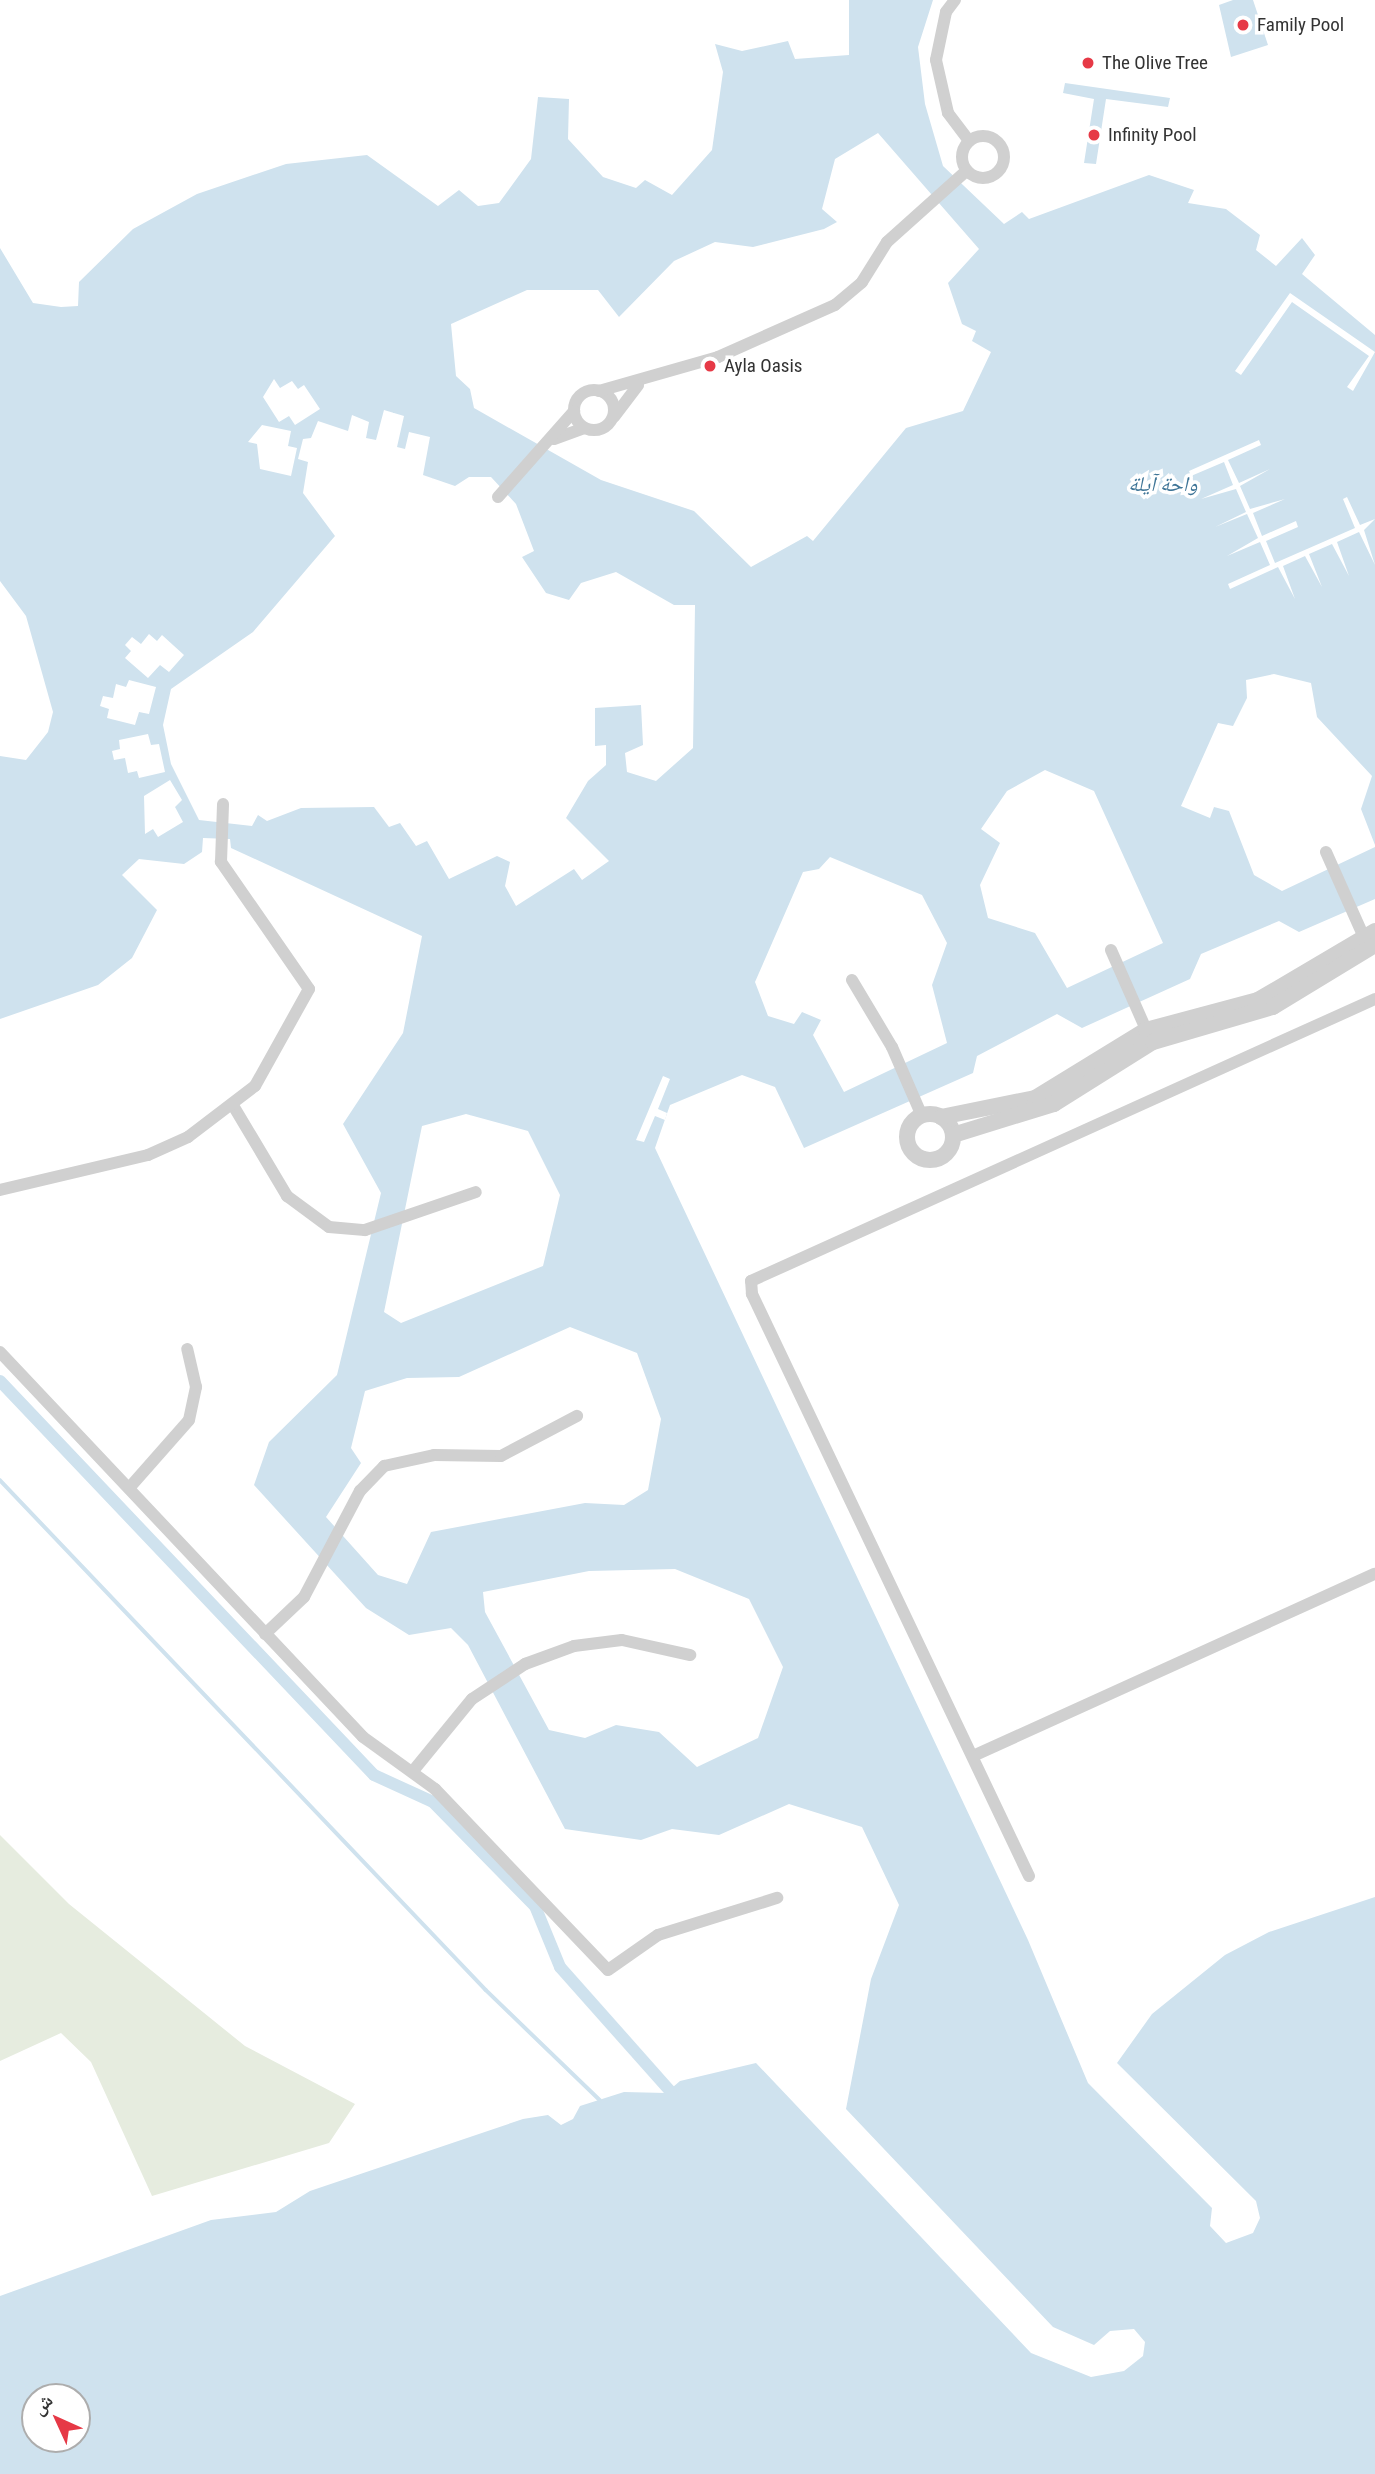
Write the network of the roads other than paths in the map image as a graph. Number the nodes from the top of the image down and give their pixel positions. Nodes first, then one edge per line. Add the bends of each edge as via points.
1 (955, 0) edge
2 (969, 141) junction
3 (963, 171) junction
4 (638, 384) junction
5 (598, 391) junction
6 (574, 411) junction
7 (613, 417) junction
8 (584, 428) junction
9 (553, 440) junction
10 (498, 497) dead end
11 (223, 804) dead end
12 (1326, 852) dead end
13 (1370, 940) edge
14 (1111, 950) dead end
15 (852, 980) dead end
16 (1375, 999) edge
17 (1147, 1030) junction
18 (234, 1107) junction
19 (919, 1109) junction
20 (941, 1117) junction
21 (953, 1135) junction
22 (0, 1190) edge
23 (476, 1192) dead end
24 (187, 1349) dead end
25 (0, 1352) edge
26 (577, 1416) dead end
27 (130, 1487) junction
28 (1375, 1574) edge
29 (264, 1634) junction
30 (690, 1655) dead end
31 (973, 1756) junction
32 (414, 1771) junction
33 (1029, 1876) dead end
34 (777, 1898) dead end

1 - 2 street via 946,12 936,60 948,113
2 - 3 street via 961,155
2 - 3 street via 993,138 1004,159 990,178
3 - 4 street via 930,199 835,304 776,336
4 - 5 street
4 - 7 street
5 - 6 street via 581,395
5 - 7 street via 612,401
6 - 8 street
6 - 9 street
7 - 8 street via 604,428
8 - 9 street
9 - 10 street
11 - 18 street via 218,844 221,862 309,989 256,1086
12 - 13 street via 1356,920
13 - 17 street via 1258,1000
14 - 17 street
15 - 19 street via 892,1047
16 - 31 street via 751,1281 752,1294
17 - 20 street via 1035,1098
17 - 21 street via 1054,1104
18 - 22 street via 148,1155 60,1181
18 - 23 street via 276,1182 304,1214 329,1227 365,1230
19 - 20 street
19 - 21 street via 907,1133 910,1149 921,1159 943,1156
20 - 21 street
24 - 27 street via 196,1387 189,1420
25 - 27 street
26 - 29 street via 500,1456 433,1455 384,1466 360,1491 304,1597
27 - 29 street
28 - 31 street
29 - 32 street via 363,1737
30 - 32 street via 622,1640 574,1646 525,1664 485,1689
31 - 33 street
32 - 34 street via 608,1970 658,1935

